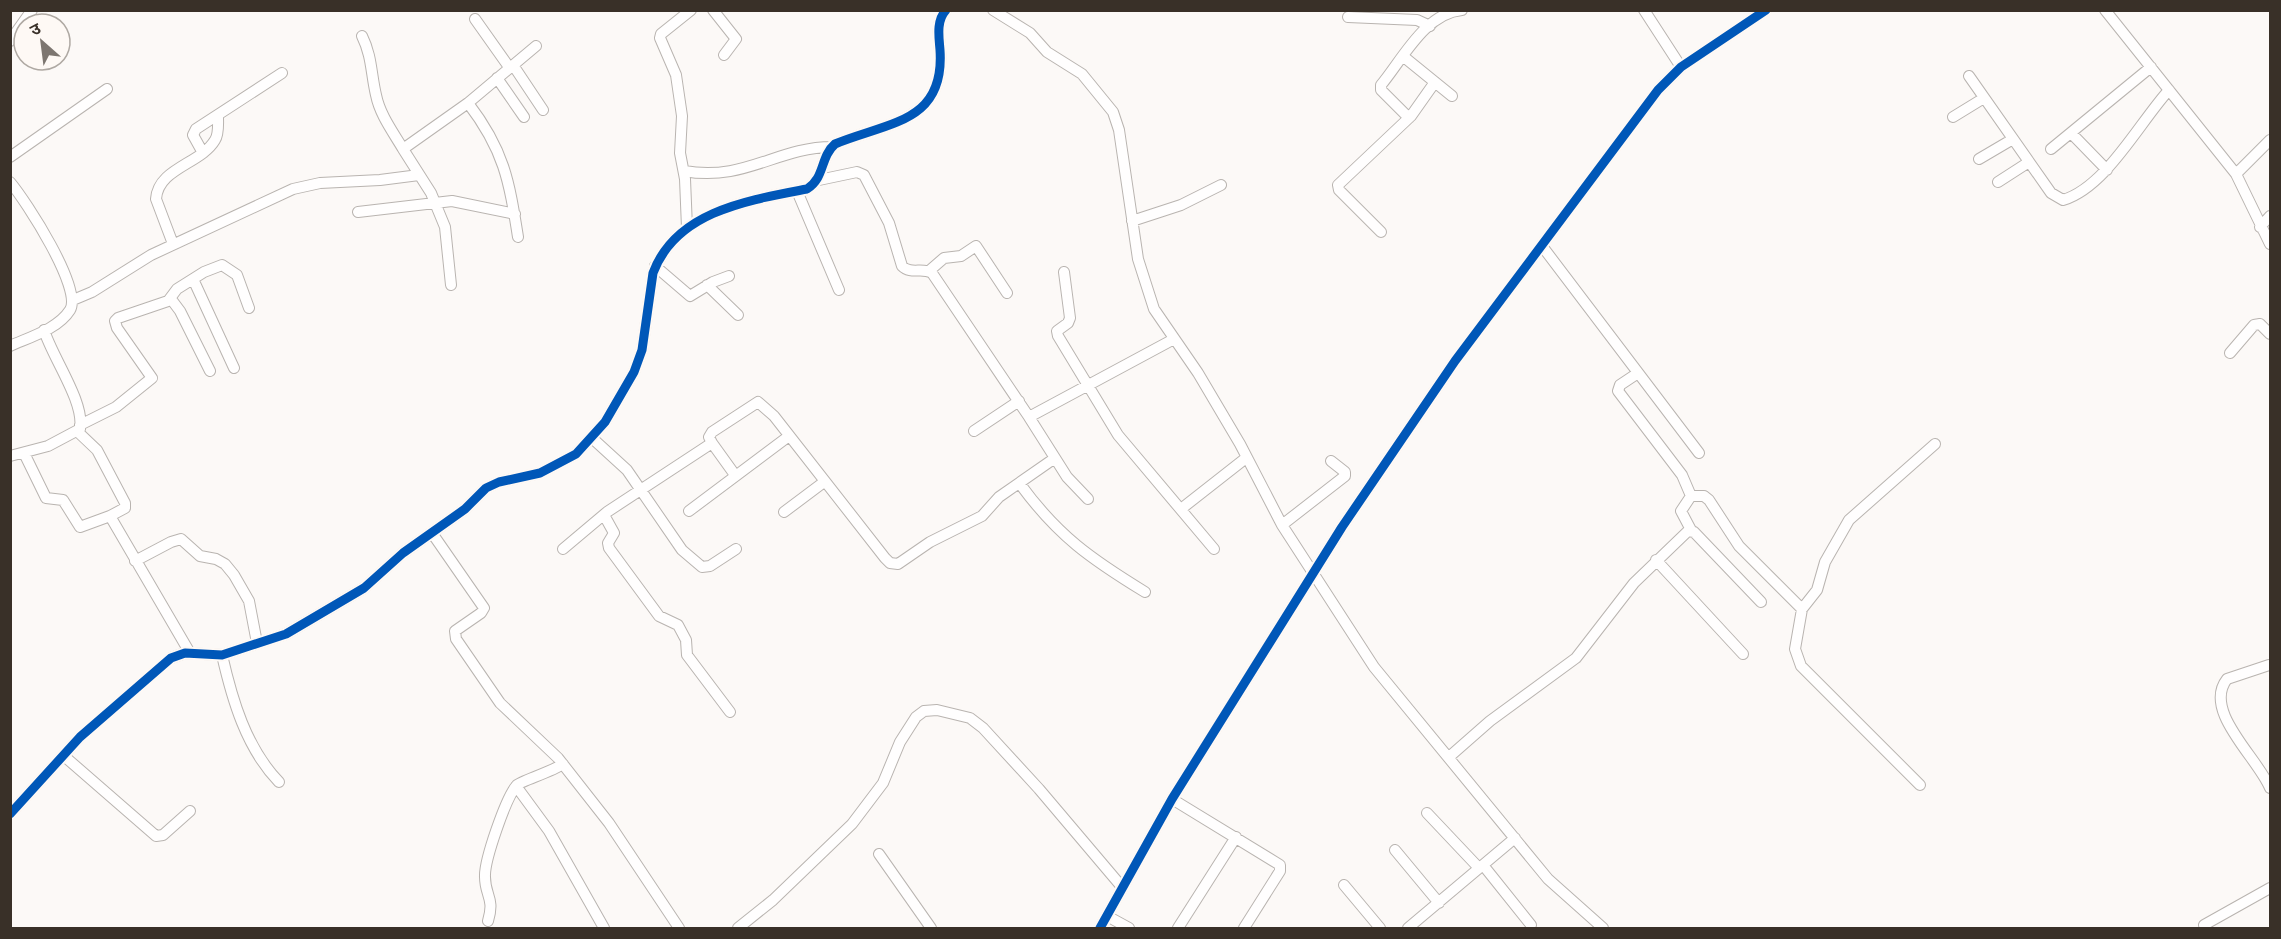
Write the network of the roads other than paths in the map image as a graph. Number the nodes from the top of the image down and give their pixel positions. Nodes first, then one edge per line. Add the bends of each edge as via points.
1 (32, 10) edge
2 (691, 10) edge
3 (713, 10) edge
4 (946, 10) edge
5 (993, 10) edge
6 (1461, 10) edge
7 (1644, 10) edge
8 (1766, 10) edge
9 (2105, 10) edge
10 (1348, 17) dead end
11 (475, 19) dead end
12 (1430, 26) junction
13 (362, 36) dead end
14 (10, 41) edge
15 (536, 46) dead end
16 (724, 55) dead end
17 (1404, 57) junction
18 (511, 66) junction
19 (1681, 67) junction
20 (2151, 67) junction
21 (282, 73) dead end
22 (1969, 76) dead end
23 (497, 78) junction
24 (1435, 82) junction
25 (107, 89) dead end
26 (2169, 90) junction
27 (1452, 96) dead end
28 (1984, 98) junction
29 (468, 103) junction
30 (543, 110) dead end
31 (218, 117) junction
32 (524, 117) dead end
33 (1953, 117) dead end
34 (1409, 118) junction
35 (2071, 132) junction
36 (2013, 139) junction
37 (2271, 140) edge
38 (831, 147) junction
39 (403, 149) junction
40 (2050, 149) dead end
41 (203, 153) junction
42 (10, 157) edge
43 (1979, 159) dead end
44 (2029, 162) junction
45 (684, 171) junction
46 (2107, 171) junction
47 (2236, 174) junction
48 (419, 175) junction
49 (819, 180) junction
50 (10, 182) edge
51 (1998, 182) dead end
52 (1221, 184) dead end
53 (797, 190) junction
54 (436, 202) junction
55 (358, 212) dead end
56 (515, 214) junction
57 (2271, 216) edge
58 (1132, 221) junction
59 (2260, 227) junction
60 (687, 228) junction
61 (1381, 232) dead end
62 (518, 237) dead end
63 (173, 244) junction
64 (2271, 244) edge
65 (1542, 246) junction
66 (655, 266) junction
67 (929, 271) junction
68 (1064, 272) dead end
69 (729, 276) dead end
70 (194, 279) junction
71 (452, 285) dead end
72 (707, 285) junction
73 (839, 290) dead end
74 (1007, 293) dead end
75 (171, 299) junction
76 (73, 300) junction
77 (249, 308) dead end
78 (738, 315) dead end
79 (2271, 334) edge
80 (46, 336) junction
81 (1174, 339) junction
82 (10, 346) edge
83 (2230, 353) dead end
84 (234, 368) dead end
85 (210, 371) dead end
86 (1638, 373) junction
87 (1087, 386) junction
88 (1018, 401) junction
89 (1029, 417) junction
90 (79, 428) junction
91 (974, 431) dead end
92 (789, 436) junction
93 (592, 438) junction
94 (712, 443) junction
95 (1935, 444) dead end
96 (24, 453) junction
97 (1699, 453) dead end
98 (10, 456) edge
99 (1055, 458) junction
100 (1246, 458) junction
101 (1331, 461) dead end
102 (735, 475) junction
103 (824, 482) junction
104 (1020, 484) junction
105 (640, 489) junction
106 (1690, 496) junction
107 (1088, 499) dead end
108 (1181, 509) junction
109 (690, 511) dead end
110 (784, 512) dead end
111 (604, 515) junction
112 (110, 516) junction
113 (1282, 525) junction
114 (1691, 530) junction
115 (432, 533) junction
116 (564, 549) dead end
117 (736, 549) dead end
118 (1214, 549) dead end
119 (1656, 560) junction
120 (135, 561) junction
121 (1312, 573) junction
122 (1145, 592) dead end
123 (1761, 602) dead end
124 (1802, 609) junction
125 (257, 643) junction
126 (190, 653) junction
127 (1743, 654) dead end
128 (222, 655) junction
129 (2269, 665) edge
130 (730, 712) dead end
131 (64, 756) junction
132 (1449, 757) junction
133 (560, 761) junction
134 (279, 782) dead end
135 (1920, 785) dead end
136 (516, 786) junction
137 (2271, 788) edge
138 (1172, 799) junction
139 (190, 811) dead end
140 (1426, 813) dead end
141 (10, 814) edge
142 (1236, 837) junction
143 (1515, 838) junction
144 (1395, 850) dead end
145 (879, 854) dead end
146 (1481, 867) junction
147 (1344, 885) dead end
148 (1122, 887) junction
149 (2271, 888) edge
150 (1438, 903) junction
151 (1107, 916) junction
152 (488, 921) dead end
153 (2204, 924) dead end
154 (1531, 925) dead end
155 (604, 928) edge
156 (679, 928) edge
157 (738, 928) edge
158 (931, 928) edge
159 (1100, 928) edge
160 (1129, 928) edge
161 (1178, 928) edge
162 (1244, 928) edge
163 (1380, 928) edge
164 (1408, 928) edge
165 (1603, 928) edge

1 - 14 street
2 - 45 street via 660,38 675,69
3 - 16 street via 736,39
4 - 38 street via 939,24 941,67 933,96 895,123
5 - 58 street via 1025,29 1082,74 1113,112
6 - 12 street via 1445,14
7 - 19 street
8 - 19 street
9 - 20 street
10 - 12 street via 1416,20
11 - 18 street
12 - 17 street
13 - 39 street via 371,57 380,108
15 - 18 street
17 - 24 street
17 - 34 street via 1380,87
18 - 23 street
18 - 30 street
19 - 65 street via 1627,129
20 - 26 street
20 - 35 street
21 - 31 street
22 - 28 street
23 - 29 street
23 - 32 street
24 - 27 street
24 - 34 street
25 - 42 street
26 - 46 street
26 - 47 street
28 - 33 street
28 - 36 street
29 - 39 street
29 - 56 street via 503,160
31 - 41 street via 216,139
31 - 41 street via 194,132
34 - 61 street via 1338,185
35 - 40 street
35 - 46 street
36 - 43 street
36 - 44 street
37 - 47 street
38 - 45 street via 808,149 732,173
38 - 49 street
39 - 48 street
41 - 63 street via 177,169 156,191
44 - 46 street via 2051,193 2062,201
44 - 51 street
45 - 60 street
47 - 59 street
48 - 54 street
48 - 63 street via 293,189
49 - 53 street via 807,189
49 - 67 street via 861,172 889,223 902,266 911,271
50 - 76 street via 33,212
52 - 58 street via 1181,205
53 - 60 street via 723,209
53 - 73 street
54 - 55 street
54 - 56 street via 452,201
54 - 71 street via 446,231
56 - 62 street
57 - 59 street
58 - 81 street via 1144,284 1154,309
59 - 64 street
60 - 66 street
63 - 76 street
65 - 86 street
65 - 121 street via 1455,361
66 - 72 street via 688,295
66 - 93 street via 642,350 634,372
67 - 74 street via 944,258 961,256 976,246
67 - 88 street
68 - 87 street via 1070,318 1057,333
69 - 72 street
70 - 75 street via 177,289
70 - 77 street via 215,266 227,266 237,275
70 - 84 street
72 - 78 street
75 - 85 street
75 - 90 street via 115,321 151,382
76 - 80 street via 70,310
79 - 83 street via 2260,324 2254,325
80 - 82 street
80 - 90 street via 78,407
81 - 87 street
81 - 100 street
86 - 97 street
86 - 106 street via 1618,391 1682,476
87 - 89 street
87 - 108 street via 1118,435
88 - 89 street
88 - 91 street
89 - 99 street
90 - 96 street via 48,446
90 - 112 street via 125,502 125,508
92 - 94 street via 758,402 712,432
92 - 102 street
92 - 103 street
93 - 105 street via 617,460
93 - 115 street via 560,465 486,488
94 - 102 street
94 - 105 street
95 - 124 street via 1849,520 1825,562 1816,590
96 - 98 street
96 - 112 street via 46,498 63,500 80,527
99 - 104 street
99 - 107 street via 1066,477
100 - 108 street
100 - 113 street
101 - 113 street via 1345,476
102 - 109 street
103 - 104 street via 894,564 982,516 999,497
103 - 110 street
104 - 122 street via 1072,544
105 - 111 street
105 - 117 street via 682,550 702,567
106 - 114 street via 1680,511
106 - 124 street via 1709,500 1739,546
108 - 118 street
111 - 116 street
111 - 130 street via 614,533 609,548 659,616 678,625 686,640 687,655
112 - 120 street
113 - 121 street
114 - 119 street
114 - 123 street
115 - 125 street via 364,588 280,637
115 - 133 street via 483,608 455,631 456,639 500,703
119 - 127 street
119 - 132 street via 1576,658 1490,721
120 - 125 street via 181,539 200,556 221,561 249,601
120 - 126 street
121 - 132 street via 1374,667
121 - 138 street
124 - 135 street via 1795,649 1801,666
125 - 128 street
126 - 128 street
126 - 131 street via 177,655 163,664 96,722
128 - 134 street via 246,731 267,770
129 - 137 street via 2227,679 2220,693 2226,719
131 - 139 street via 156,836 163,835
131 - 141 street
132 - 143 street
133 - 136 street via 547,774
133 - 156 street via 616,832
136 - 152 street via 486,865 485,882 492,903
136 - 155 street via 549,831
138 - 142 street
138 - 148 street
140 - 146 street
142 - 161 street
142 - 162 street via 1281,868
143 - 146 street
143 - 165 street via 1559,890
144 - 150 street
145 - 158 street
146 - 150 street
146 - 154 street
147 - 163 street
148 - 151 street
148 - 157 street via 983,728 970,718 924,711 900,742 883,783 852,824
149 - 153 street
150 - 164 street
151 - 159 street
151 - 160 street

